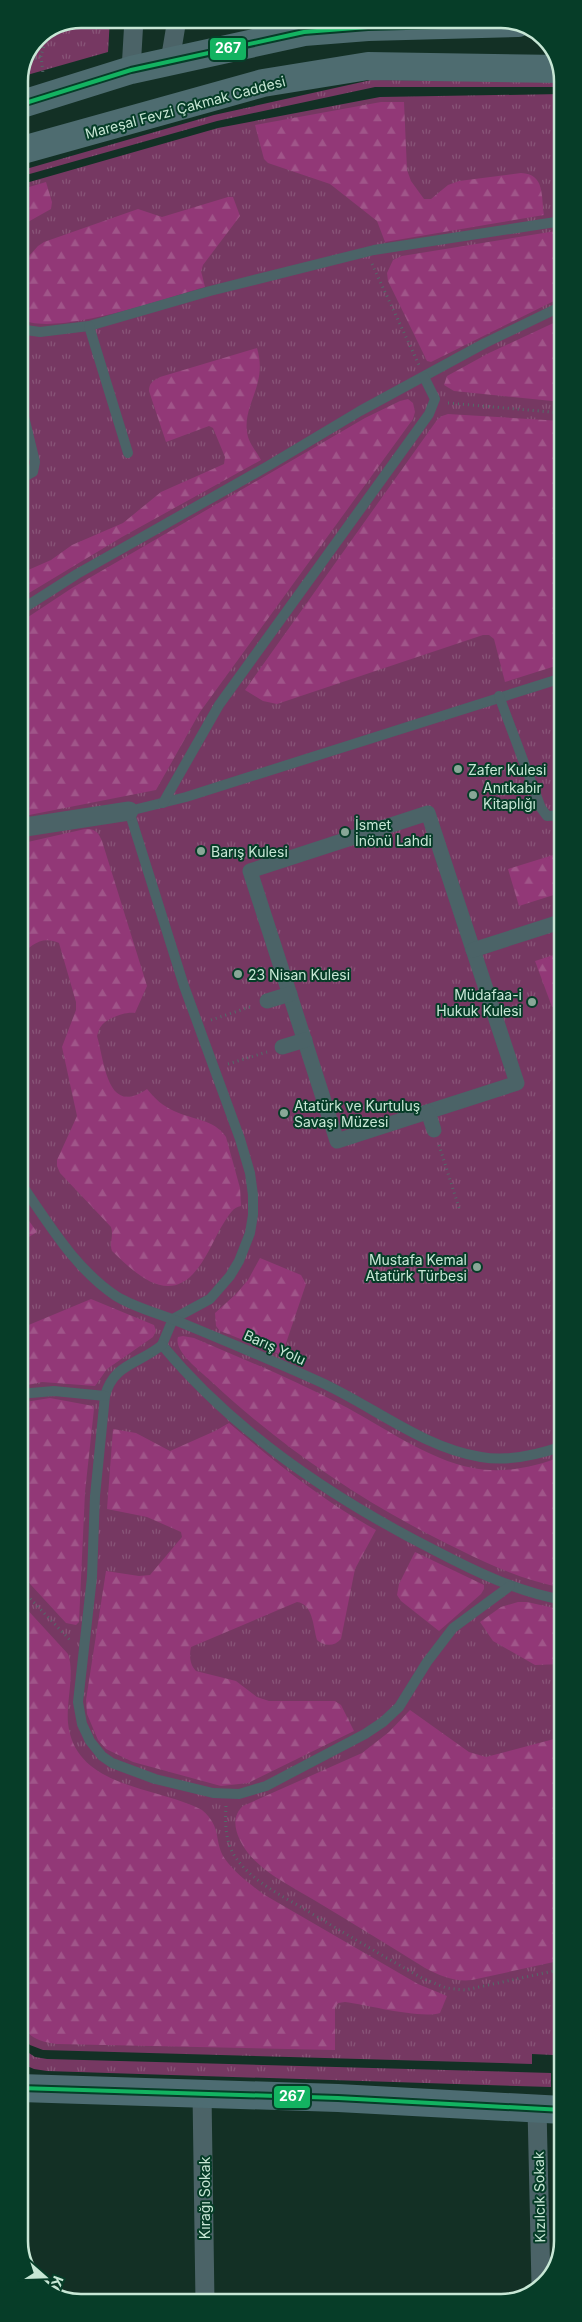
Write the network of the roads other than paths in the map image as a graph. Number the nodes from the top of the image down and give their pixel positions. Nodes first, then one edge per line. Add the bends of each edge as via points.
1 (134, 27) edge
2 (176, 27) edge
3 (360, 28) edge
4 (170, 61) junction
5 (553, 69) edge
6 (132, 70) junction
7 (27, 103) edge
8 (27, 149) edge
9 (554, 222) edge
10 (554, 310) edge
11 (89, 326) junction
12 (27, 330) edge
13 (424, 377) junction
14 (27, 429) edge
15 (128, 453) dead end
16 (27, 475) edge
17 (27, 606) edge
18 (554, 680) edge
19 (499, 696) junction
20 (163, 803) junction
21 (129, 811) junction
22 (554, 816) edge
23 (27, 826) edge
24 (554, 924) edge
25 (473, 950) junction
26 (290, 994) junction
27 (268, 1001) dead end
28 (305, 1040) junction
29 (282, 1047) road end
30 (428, 1112) junction
31 (434, 1130) road end
32 (27, 1193) edge
33 (173, 1319) junction
34 (162, 1345) junction
35 (27, 1393) edge
36 (105, 1396) junction
37 (554, 1448) edge
38 (510, 1586) junction
39 (554, 1598) edge
40 (27, 2087) edge
41 (202, 2093) junction
42 (536, 2108) junction
43 (554, 2109) edge
44 (541, 2277) edge
45 (205, 2294) edge

1 - 6 street
2 - 4 street
3 - 4 main road via 304,32
4 - 6 main road
5 - 8 main road, Mareşal Fevzi Çakmak Caddesi via 368,66 263,83
6 - 7 main road
9 - 11 lane via 366,252 210,291
10 - 13 lane
11 - 12 lane via 40,332
11 - 15 lane
13 - 17 lane via 77,574
13 - 20 lane via 435,402 430,414 219,705
14 - 16 lane via 35,462 33,472
18 - 19 lane
19 - 20 lane
19 - 22 lane via 541,808 547,816
20 - 21 lane
21 - 23 street
21 - 33 lane via 184,986 250,1173 254,1205 252,1225 240,1260 224,1284 210,1299
24 - 25 street
25 - 26 street via 428,813 250,871
25 - 30 street via 517,1083
26 - 27 street
26 - 28 street
28 - 29 street
28 - 30 street via 338,1141
30 - 31 street
32 - 33 lane, Barış Yolu via 64,1247 95,1280 117,1297
33 - 34 lane
33 - 37 lane, Barış Yolu via 330,1387 410,1431 452,1449 482,1458 508,1458
34 - 36 lane via 116,1373
34 - 38 lane via 189,1376 258,1438 340,1497 411,1539
35 - 36 lane via 54,1391
36 - 38 lane via 94,1496 92,1577 79,1713 90,1741 102,1756 120,1767 155,1780 226,1795 266,1786 383,1722 398,1707 453,1628
38 - 39 lane
40 - 41 main road
41 - 42 main road
41 - 45 street, Kırağı Sokak
42 - 43 main road
42 - 44 street, Kızılcık Sokak

